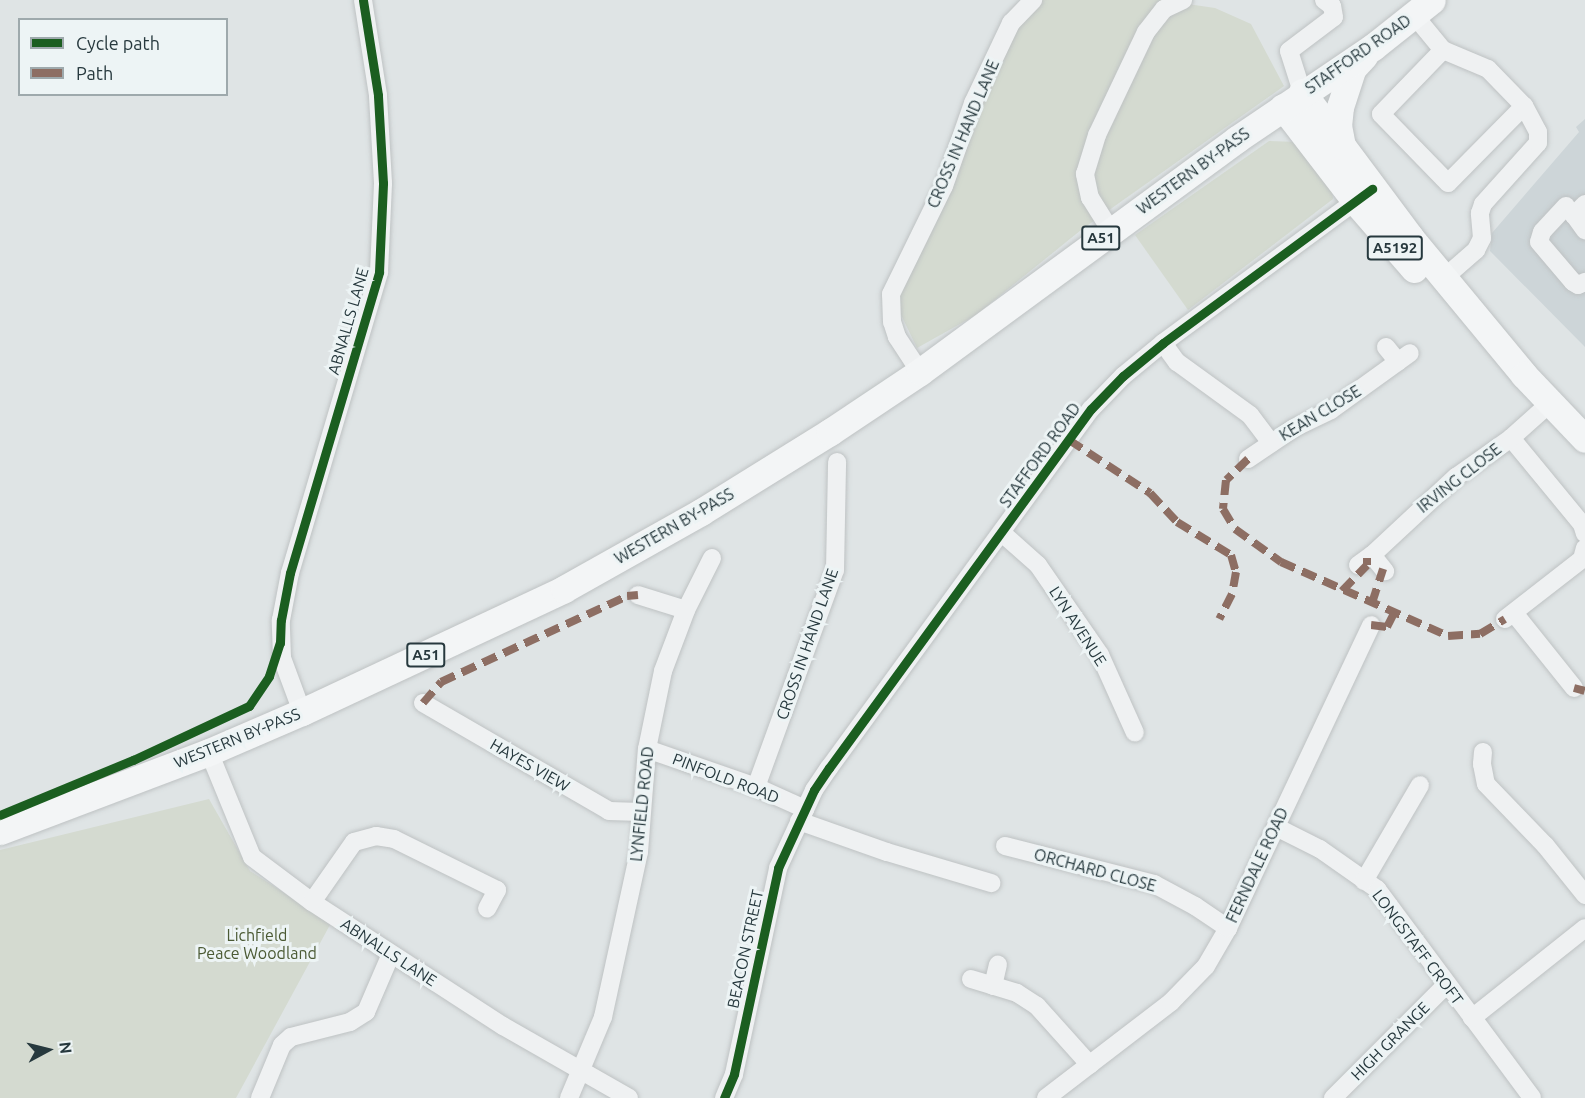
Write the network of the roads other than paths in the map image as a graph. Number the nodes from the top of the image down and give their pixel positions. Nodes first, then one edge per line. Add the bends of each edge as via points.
1 (363, 0) edge
2 (1034, 0) edge
3 (1183, 0) edge
4 (1324, 0) edge
5 (1423, 7) edge
6 (1373, 46) junction
7 (1443, 50) junction
8 (1293, 100) junction
9 (1524, 106) junction
10 (1342, 147) junction
11 (1364, 195) junction
12 (1577, 214) edge
13 (1111, 231) junction
14 (1444, 278) junction
15 (1585, 282) edge
16 (1163, 343) junction
17 (1386, 346) dead end
18 (920, 372) junction
19 (1524, 375) junction
20 (1550, 404) junction
21 (1510, 438) junction
22 (1585, 439) edge
23 (1271, 443) junction
24 (1248, 459) dead end
25 (837, 462) dead end
26 (1002, 533) junction
27 (1585, 534) edge
28 (1585, 548) edge
29 (712, 558) dead end
30 (1385, 571) dead end
31 (638, 595) dead end
32 (686, 610) junction
33 (1371, 625) dead end
34 (1572, 676) dead end
35 (423, 703) dead end
36 (302, 712) junction
37 (1135, 733) dead end
38 (647, 749) junction
39 (209, 752) junction
40 (1483, 752) dead end
41 (1420, 785) dead end
42 (756, 787) junction
43 (641, 812) junction
44 (802, 815) junction
45 (1276, 827) junction
46 (0, 831) edge
47 (1005, 846) dead end
48 (1364, 880) junction
49 (991, 883) dead end
50 (1585, 895) edge
51 (312, 902) junction
52 (487, 909) dead end
53 (1228, 928) junction
54 (1585, 928) edge
55 (391, 954) junction
56 (998, 965) dead end
57 (970, 979) dead end
58 (1447, 984) junction
59 (993, 986) junction
60 (1472, 1018) junction
61 (1090, 1065) junction
62 (581, 1068) junction
63 (260, 1098) edge
64 (568, 1098) edge
65 (629, 1098) edge
66 (724, 1098) edge
67 (1046, 1098) edge
68 (1333, 1098) edge
69 (1532, 1098) edge

1 - 36 street, ABNALLS LANE via 378,95 383,183 379,272 290,573 281,620 282,658
2 - 18 street, CROSS IN HAND LANE via 1011,23 973,103 944,186 891,294 894,329
3 - 13 street via 1164,9 1146,32 1094,145 1085,174 1090,198
4 - 8 street via 1332,6 1334,17 1289,51
5 - 6 highway, STAFFORD ROAD / A51
5 - 7 street
6 - 8 highway, STAFFORD ROAD / A51
6 - 10 highway via 1352,69 1347,83 1339,116
7 - 9 street via 1488,69
7 - 9 street via 1381,114 1448,183
8 - 10 highway, A5192
8 - 11 highway, A5192
8 - 13 highway, WESTERN BY-PASS / A51
9 - 14 street via 1538,132 1538,143 1483,204 1482,238 1476,250
10 - 11 highway, A5192
11 - 14 highway, A5192
11 - 16 street, STAFFORD ROAD
11 - 19 highway, A5192 via 1477,338
12 - 15 street via 1542,232 1539,242 1573,282
13 - 18 highway, WESTERN BY-PASS / A51
14 - 19 highway, A5192
16 - 23 street, KEAN CLOSE via 1177,362 1250,415
16 - 26 street, STAFFORD ROAD via 1091,409
17 - 23 street, KEAN CLOSE via 1404,357 1331,410
18 - 36 highway, WESTERN BY-PASS / A51 via 701,512 564,588
19 - 20 highway, A5192
20 - 21 street, IRVING CLOSE
20 - 22 highway, A5192
21 - 27 street via 1582,524
21 - 30 street, IRVING CLOSE via 1456,477 1365,560
23 - 24 street, KEAN CLOSE
25 - 42 street, CROSS IN HAND LANE via 835,570
26 - 37 street, LYN AVENUE via 1038,565 1100,656
26 - 44 street, STAFFORD ROAD via 829,768
28 - 34 street via 1582,559 1510,616
29 - 32 street, LYNFIELD ROAD
31 - 32 street
32 - 38 street, LYNFIELD ROAD via 663,671
33 - 45 street, FERNDALE ROAD
35 - 43 street, HAYES VIEW via 609,811
36 - 39 highway, WESTERN BY-PASS / A51
38 - 42 street, PINFOLD ROAD
38 - 43 street, LYNFIELD ROAD
39 - 46 highway, WESTERN BY-PASS / A51
39 - 51 street, ABNALLS LANE via 252,857
40 - 50 street via 1486,784 1545,845
41 - 48 street
42 - 44 street, PINFOLD ROAD
43 - 62 street, LYNFIELD ROAD via 639,852 603,1017
44 - 49 street, PINFOLD ROAD via 887,852
44 - 66 street, BEACON STREET via 778,868 734,1074
45 - 48 street, LONGSTAFF CROFT via 1320,849
45 - 53 street, FERNDALE ROAD
47 - 53 street, ORCHARD CLOSE via 1025,842 1154,884
48 - 58 street, LONGSTAFF CROFT via 1377,889
51 - 52 street via 354,842 376,836 394,838 497,890
51 - 55 street, ABNALLS LANE
53 - 61 street, FERNDALE ROAD via 1206,966 1171,1002
54 - 60 street
55 - 62 street, ABNALLS LANE via 503,1026
55 - 63 street via 366,1012 350,1022 291,1037 282,1045
56 - 59 street
57 - 59 street
58 - 60 street, LONGSTAFF CROFT
58 - 68 street, HIGH GRANGE
59 - 61 street via 1017,993 1037,1006
60 - 69 street, LONGSTAFF CROFT
61 - 67 street, FERNDALE ROAD
62 - 64 street, LYNFIELD ROAD
62 - 65 street, ABNALLS LANE

